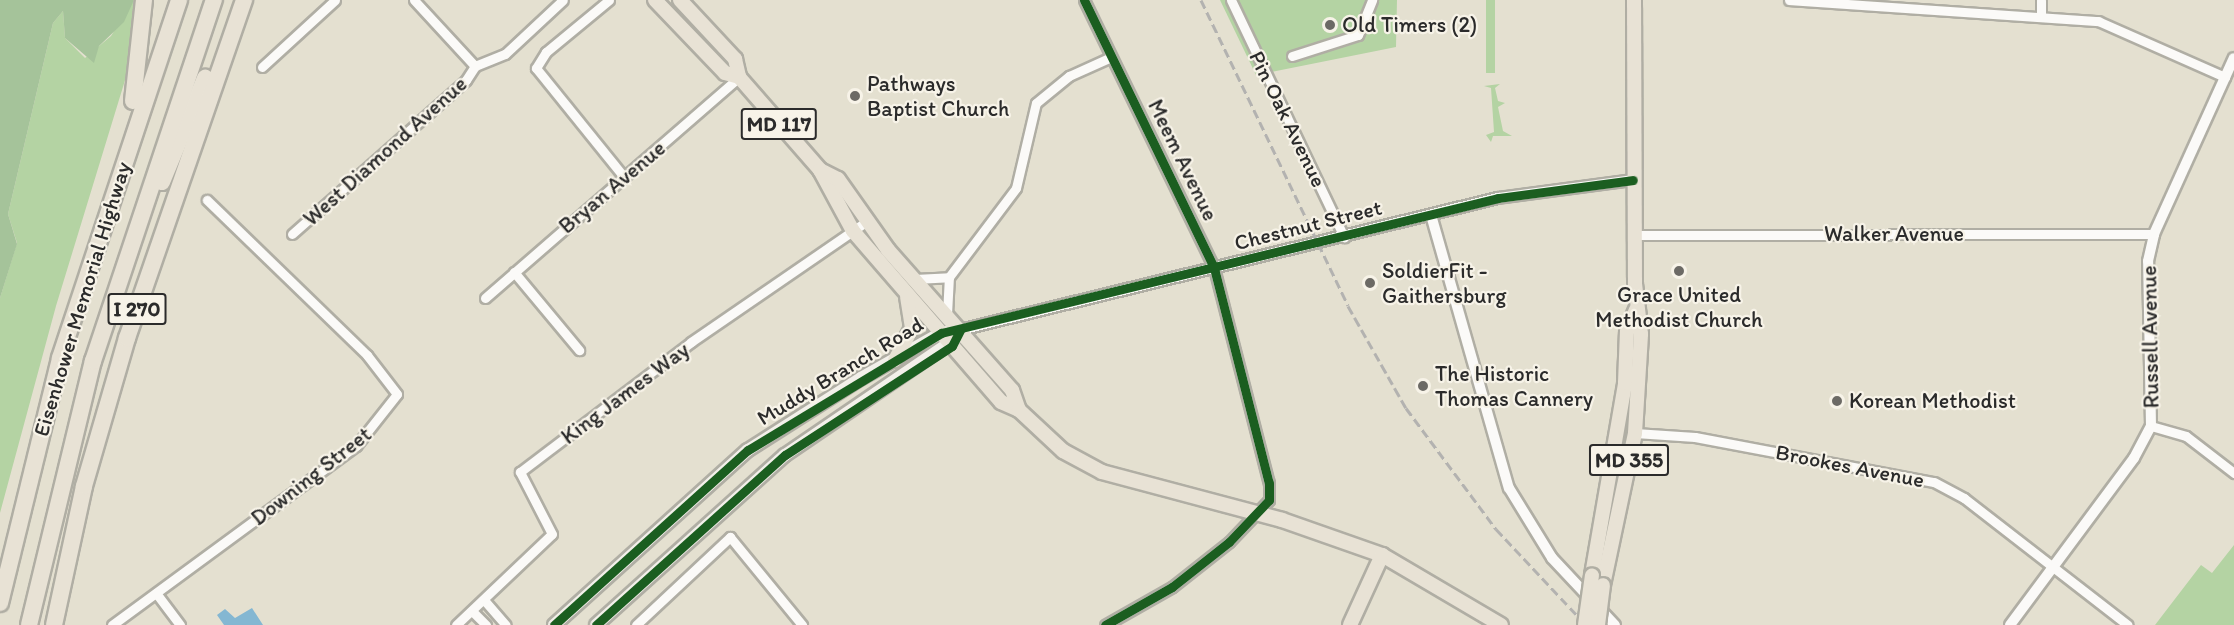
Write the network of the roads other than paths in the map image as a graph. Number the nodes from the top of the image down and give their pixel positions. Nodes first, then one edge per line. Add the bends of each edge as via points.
1 (144, 0) edge
2 (179, 0) edge
3 (214, 0) edge
4 (238, 0) edge
5 (244, 0) edge
6 (335, 0) edge
7 (414, 0) edge
8 (563, 0) edge
9 (609, 0) edge
10 (656, 0) edge
11 (680, 0) edge
12 (1084, 0) edge
13 (1231, 0) edge
14 (1372, 0) edge
15 (1634, 0) edge
16 (1789, 0) edge
17 (2042, 0) edge
18 (2041, 15) junction
19 (1292, 56) dead end
20 (1111, 57) junction
21 (2234, 58) edge
22 (475, 66) junction
23 (262, 67) dead end
24 (739, 77) junction
25 (2225, 77) junction
26 (126, 152) junction
27 (820, 170) junction
28 (623, 176) junction
29 (1633, 180) junction
30 (207, 200) dead end
31 (1431, 215) junction
32 (867, 221) junction
33 (853, 231) junction
34 (292, 234) dead end
35 (2154, 234) junction
36 (1634, 235) junction
37 (1344, 237) junction
38 (1214, 268) junction
39 (514, 272) junction
40 (121, 276) junction
41 (949, 277) junction
42 (915, 279) junction
43 (905, 292) junction
44 (485, 298) dead end
45 (1636, 310) junction
46 (947, 314) junction
47 (960, 330) junction
48 (941, 333) junction
49 (952, 346) junction
50 (579, 350) dead end
51 (895, 360) junction
52 (1019, 410) junction
53 (2151, 426) junction
54 (1635, 433) junction
55 (2234, 473) edge
56 (1257, 513) junction
57 (1382, 555) junction
58 (2052, 566) junction
59 (156, 593) junction
60 (484, 600) junction
61 (0, 603) edge
62 (472, 611) junction
63 (29, 625) edge
64 (54, 625) edge
65 (112, 625) edge
66 (180, 625) edge
67 (456, 625) edge
68 (486, 625) edge
69 (506, 625) edge
70 (554, 625) edge
71 (596, 625) edge
72 (636, 625) edge
73 (802, 625) edge
74 (1105, 625) edge
75 (1350, 625) edge
76 (1501, 625) edge
77 (1585, 625) edge
78 (1598, 625) edge
79 (1615, 625) edge
80 (2010, 625) edge
81 (2128, 625) edge

1 - 26 highway
2 - 26 highway, Eisenhower Memorial Highway / I 270
3 - 40 highway, I 270
4 - 40 highway
5 - 64 highway, I 270 via 127,338 84,486
6 - 23 street
7 - 22 street, West Diamond Avenue
8 - 22 street, West Diamond Avenue via 505,54
9 - 28 street via 546,52 537,74
10 - 24 main road, MD 117 via 725,73
11 - 24 main road, MD 117 via 735,59
12 - 20 street, Meem Avenue
13 - 37 street, Pin Oak Avenue
14 - 19 street via 1358,35
15 - 29 main road, MD 355
16 - 18 street
17 - 18 street
18 - 25 street via 2112,25
20 - 38 street, Meem Avenue
20 - 41 street via 1069,76 1036,103 1012,198
21 - 25 street, Russell Avenue
22 - 34 street, West Diamond Avenue via 466,80
24 - 27 main road, MD 117
24 - 28 street, Bryan Avenue
25 - 35 street, Russell Avenue
26 - 61 highway, Eisenhower Memorial Highway / I 270 via 60,358
27 - 32 main road, MD 117 via 838,179
27 - 33 main road, MD 117
28 - 39 street, Bryan Avenue
29 - 31 street, Chestnut Street via 1518,194
29 - 36 main road, MD 355
30 - 59 street, Downing Street via 367,355 397,394 356,446
31 - 37 street, Chestnut Street
31 - 79 street via 1509,488 1552,558
32 - 33 street, King James Way
32 - 42 main road, MD 117
33 - 43 main road, MD 117
33 - 60 street, King James Way via 691,342 520,472 552,534
35 - 36 street, Walker Avenue
35 - 53 street, Russell Avenue via 2148,261
36 - 45 main road, MD 355
37 - 38 street, Chestnut Street
38 - 47 street, Chestnut Street
38 - 56 street, Meem Avenue via 1269,483 1269,500
39 - 44 street, Bryan Avenue
39 - 50 street
40 - 63 highway, I 270 via 93,361
41 - 42 street
41 - 46 street
42 - 46 main road, MD 117
43 - 48 main road, MD 117
43 - 51 main road via 912,328
45 - 54 main road, MD 355 via 1641,334
45 - 77 main road, MD 355, bridge via 1626,331 1625,383
46 - 47 main road, MD 117
47 - 48 main road, Muddy Branch Road
47 - 49 main road, Muddy Branch Road
47 - 52 main road via 1012,390
48 - 49 main road, MD 117
48 - 51 main road, Muddy Branch Road
49 - 52 main road via 1001,402
49 - 71 main road, Muddy Branch Road via 785,454
51 - 70 main road, Muddy Branch Road via 805,412 720,472
52 - 56 main road via 1054,444 1102,472
53 - 55 street via 2186,436
53 - 58 street, Russell Avenue via 2134,458
54 - 58 street, Brookes Avenue via 1686,436 1915,475 1964,498
54 - 78 main road, MD 355, bridge
56 - 57 main road
56 - 74 street via 1196,570
57 - 75 main road
57 - 76 main road
58 - 80 street, Russell Avenue
58 - 81 street, Brookes Avenue
59 - 65 street, Downing Street
59 - 66 street
60 - 62 street, King James Way
60 - 69 street
62 - 67 street, King James Way
62 - 68 street
72 - 73 street via 730,537

